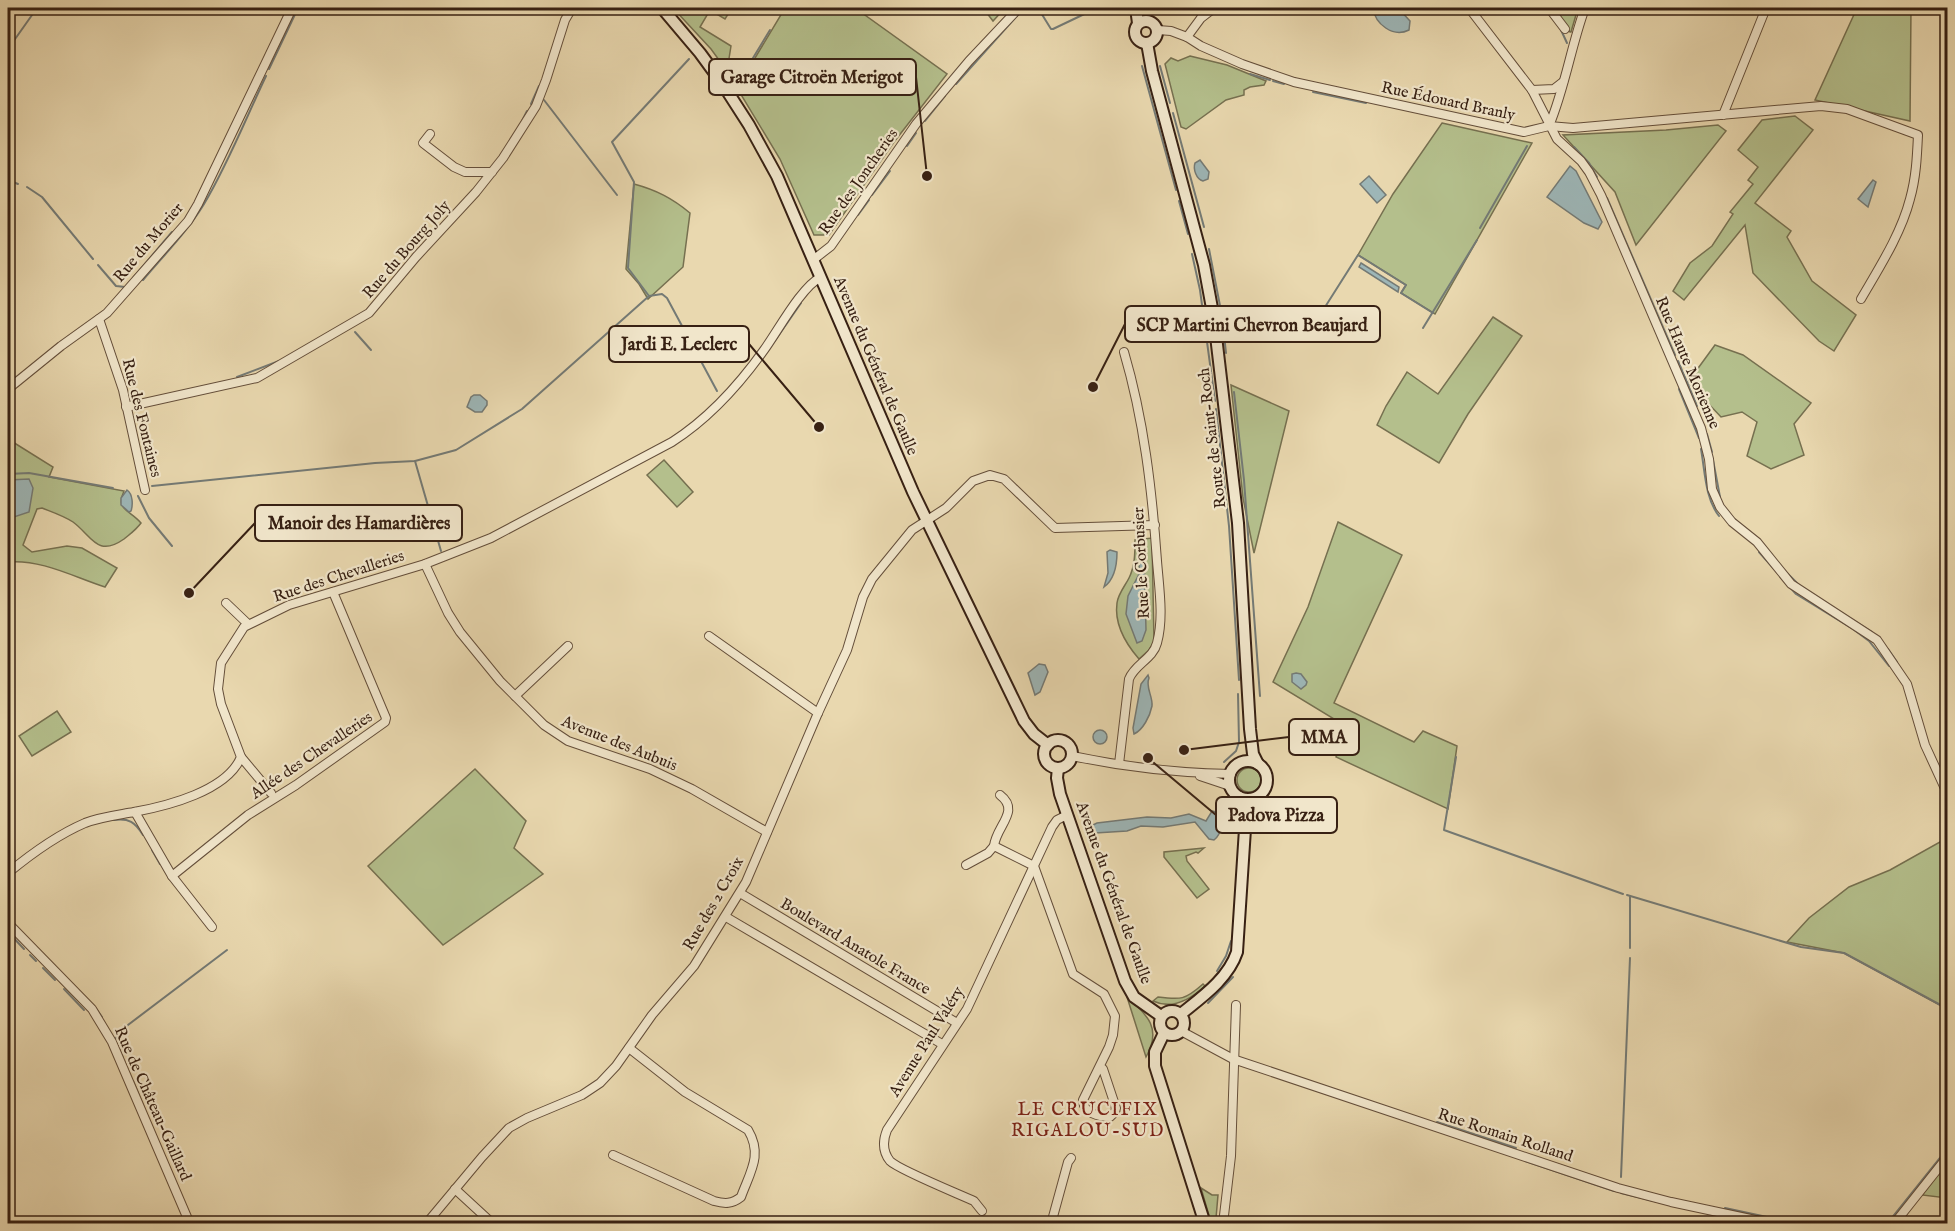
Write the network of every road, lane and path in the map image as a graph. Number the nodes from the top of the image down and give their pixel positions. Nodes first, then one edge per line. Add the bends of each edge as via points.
1 (292, 8) edge
2 (572, 8) edge
3 (662, 8) edge
4 (1019, 8) edge
5 (1136, 8) edge
6 (1142, 8) edge
7 (1214, 8) edge
8 (1469, 8) edge
9 (1549, 8) edge
10 (1585, 8) edge
11 (1766, 8) edge
12 (1143, 22) junction
13 (1565, 29) dead end
14 (1158, 30) junction
15 (1187, 37) junction
16 (1147, 43) junction
17 (1563, 82) junction
18 (1532, 90) junction
19 (1723, 115) junction
20 (1549, 126) junction
21 (430, 134) dead end
22 (492, 172) junction
23 (813, 260) junction
24 (821, 277) junction
25 (1861, 299) dead end
26 (99, 319) junction
27 (1124, 352) dead end
28 (8, 389) edge
29 (126, 407) junction
30 (145, 490) dead end
31 (926, 520) junction
32 (1155, 525) junction
33 (425, 564) junction
34 (333, 592) junction
35 (226, 603) dead end
36 (248, 624) junction
37 (709, 636) dead end
38 (568, 646) dead end
39 (515, 696) junction
40 (818, 713) junction
41 (1250, 729) junction
42 (1048, 745) junction
43 (1072, 756) junction
44 (241, 757) junction
45 (1243, 762) junction
46 (1258, 764) junction
47 (1119, 765) junction
48 (1058, 768) junction
49 (1192, 773) junction
50 (1231, 774) junction
51 (1230, 786) junction
52 (271, 793) dead end
53 (1000, 795) dead end
54 (1947, 795) edge
55 (1239, 797) junction
56 (1258, 797) junction
57 (135, 812) junction
58 (1067, 815) junction
59 (1245, 829) junction
60 (767, 832) junction
61 (994, 846) junction
62 (966, 865) dead end
63 (1034, 866) junction
64 (8, 873) edge
65 (172, 876) junction
66 (740, 893) junction
67 (726, 917) junction
68 (8, 923) edge
69 (212, 927) dead end
70 (1236, 1005) dead end
71 (1181, 1014) junction
72 (1161, 1016) junction
73 (957, 1023) junction
74 (1181, 1031) junction
75 (1164, 1033) junction
76 (942, 1044) junction
77 (629, 1048) junction
78 (1233, 1059) junction
79 (1100, 1066) junction
80 (613, 1155) dead end
81 (1947, 1156) edge
82 (1071, 1158) dead end
83 (455, 1189) junction
84 (982, 1211) dead end
85 (487, 1222) edge
86 (190, 1224) edge
87 (426, 1224) edge
88 (1051, 1224) edge
89 (1205, 1224) edge
90 (1223, 1224) edge
91 (1774, 1224) edge
92 (1894, 1224) edge

1 - 26 street, Rue du Morier via 188,221
2 - 22 street, Rue du Bourg Joly via 536,106
3 - 23 street, Avenue du Général de Gaulle via 746,118 777,176
4 - 23 street, Rue des Joncheries via 916,124 831,246
5 - 12 street
6 - 12 street
7 - 15 street
8 - 18 street, Rue Haute Morienne
9 - 13 street
10 - 17 street
11 - 19 street
12 - 14 street via 1154,23
12 - 16 street via 1135,34
14 - 15 street, Rue Édouard Branly
14 - 16 street via 1157,37
15 - 20 street, Rue Édouard Branly via 1242,64 1294,82 1524,132
16 - 41 street, Route de Saint-Roch via 1204,265 1214,319 1238,523
17 - 18 street via 1554,88
17 - 20 street
18 - 20 street, Rue Haute Morienne
19 - 20 street, Rue Édouard Branly via 1573,128
19 - 25 street, Rue Édouard Branly via 1835,107 1918,135 1910,201 1898,232
20 - 54 street, Rue Haute Morienne via 1585,166 1601,195 1701,428 1712,489 1720,507 1731,522 1756,542 1791,585 1877,640 1907,684 1925,745
21 - 22 street via 423,143 454,167 465,172
22 - 29 street, Rue du Bourg Joly via 364,317 257,378
23 - 24 street, Avenue du Général de Gaulle
24 - 31 street, Avenue du Général de Gaulle
24 - 33 street, Rue des Chevalleries via 808,287 763,352 724,398 682,435 491,538
26 - 28 street, Rue du Morier
26 - 29 street, Rue des Fontaines
27 - 32 street, Rue le Corbusier via 1140,416
29 - 30 street, Rue des Fontaines
31 - 32 street, Rue des 2 Croix via 946,508 974,481 990,475 1004,479 1055,528
31 - 40 street, Rue des 2 Croix via 912,530 872,579 847,650
31 - 42 street, Avenue du Général de Gaulle via 1024,721
32 - 47 street, Rue le Corbusier via 1159,635 1153,652 1129,679
33 - 34 street, Rue des Chevalleries
33 - 39 street, Avenue des Aubuis via 460,632
34 - 36 street, Rue des Chevalleries via 289,605
34 - 65 street, Allée des Chevalleries via 385,722 248,816
35 - 36 street
36 - 44 street, Rue des Chevalleries via 220,663 218,689
37 - 40 street
38 - 39 street
39 - 60 street, Avenue des Aubuis via 562,738 650,769
40 - 60 street, Rue des 2 Croix
41 - 45 street, Route de Saint-Roch
41 - 46 street, Route de Saint-Roch
42 - 43 street via 1066,742
42 - 48 street via 1044,758
43 - 47 street
43 - 48 street via 1065,766
44 - 52 street, Rue des Chevalleries
44 - 57 street via 237,765 207,789
45 - 46 street
45 - 50 street
46 - 56 street via 1267,780
47 - 49 street
48 - 58 street, Avenue du Général de Gaulle
49 - 50 street
49 - 51 street
50 - 51 street
51 - 55 street
53 - 61 street via 1009,808
55 - 56 street
55 - 59 street
56 - 59 street
57 - 64 street via 85,823 59,836
57 - 65 street
58 - 63 street, Avenue Paul Valéry via 1055,823
58 - 72 street, Avenue du Général de Gaulle via 1129,988 1143,1005
59 - 71 street via 1237,952 1214,986
60 - 66 street, Rue des 2 Croix
61 - 62 street
61 - 63 street
63 - 73 street, Avenue Paul Valéry
63 - 79 street via 1073,974 1104,994 1115,1016 1113,1035
65 - 69 street
66 - 67 street, Rue des 2 Croix
66 - 73 street, Boulevard Anatole France
67 - 76 street
67 - 77 street, Rue des 2 Croix via 694,966
68 - 86 street, Rue de Château-Gaillard via 99,1019
70 - 78 street
71 - 72 street via 1170,1010
71 - 74 street
72 - 75 street via 1159,1024
73 - 76 street, Avenue Paul Valéry
74 - 75 street via 1172,1036
74 - 78 street, Rue Romain Rolland
75 - 89 street via 1155,1052 1155,1066
76 - 84 street, Avenue Paul Valéry via 887,1130 884,1147 890,1161 974,1201
77 - 80 street via 685,1092 748,1130 756,1155 741,1197 724,1204
77 - 83 street, Rue des 2 Croix via 592,1088 509,1128
78 - 90 street via 1231,1156
78 - 91 street, Rue Romain Rolland via 1618,1188
79 - 79 street via 1083,1105 1088,1112 1110,1117 1116,1108
81 - 92 street
82 - 88 street
83 - 85 street
83 - 87 street, Rue des 2 Croix

